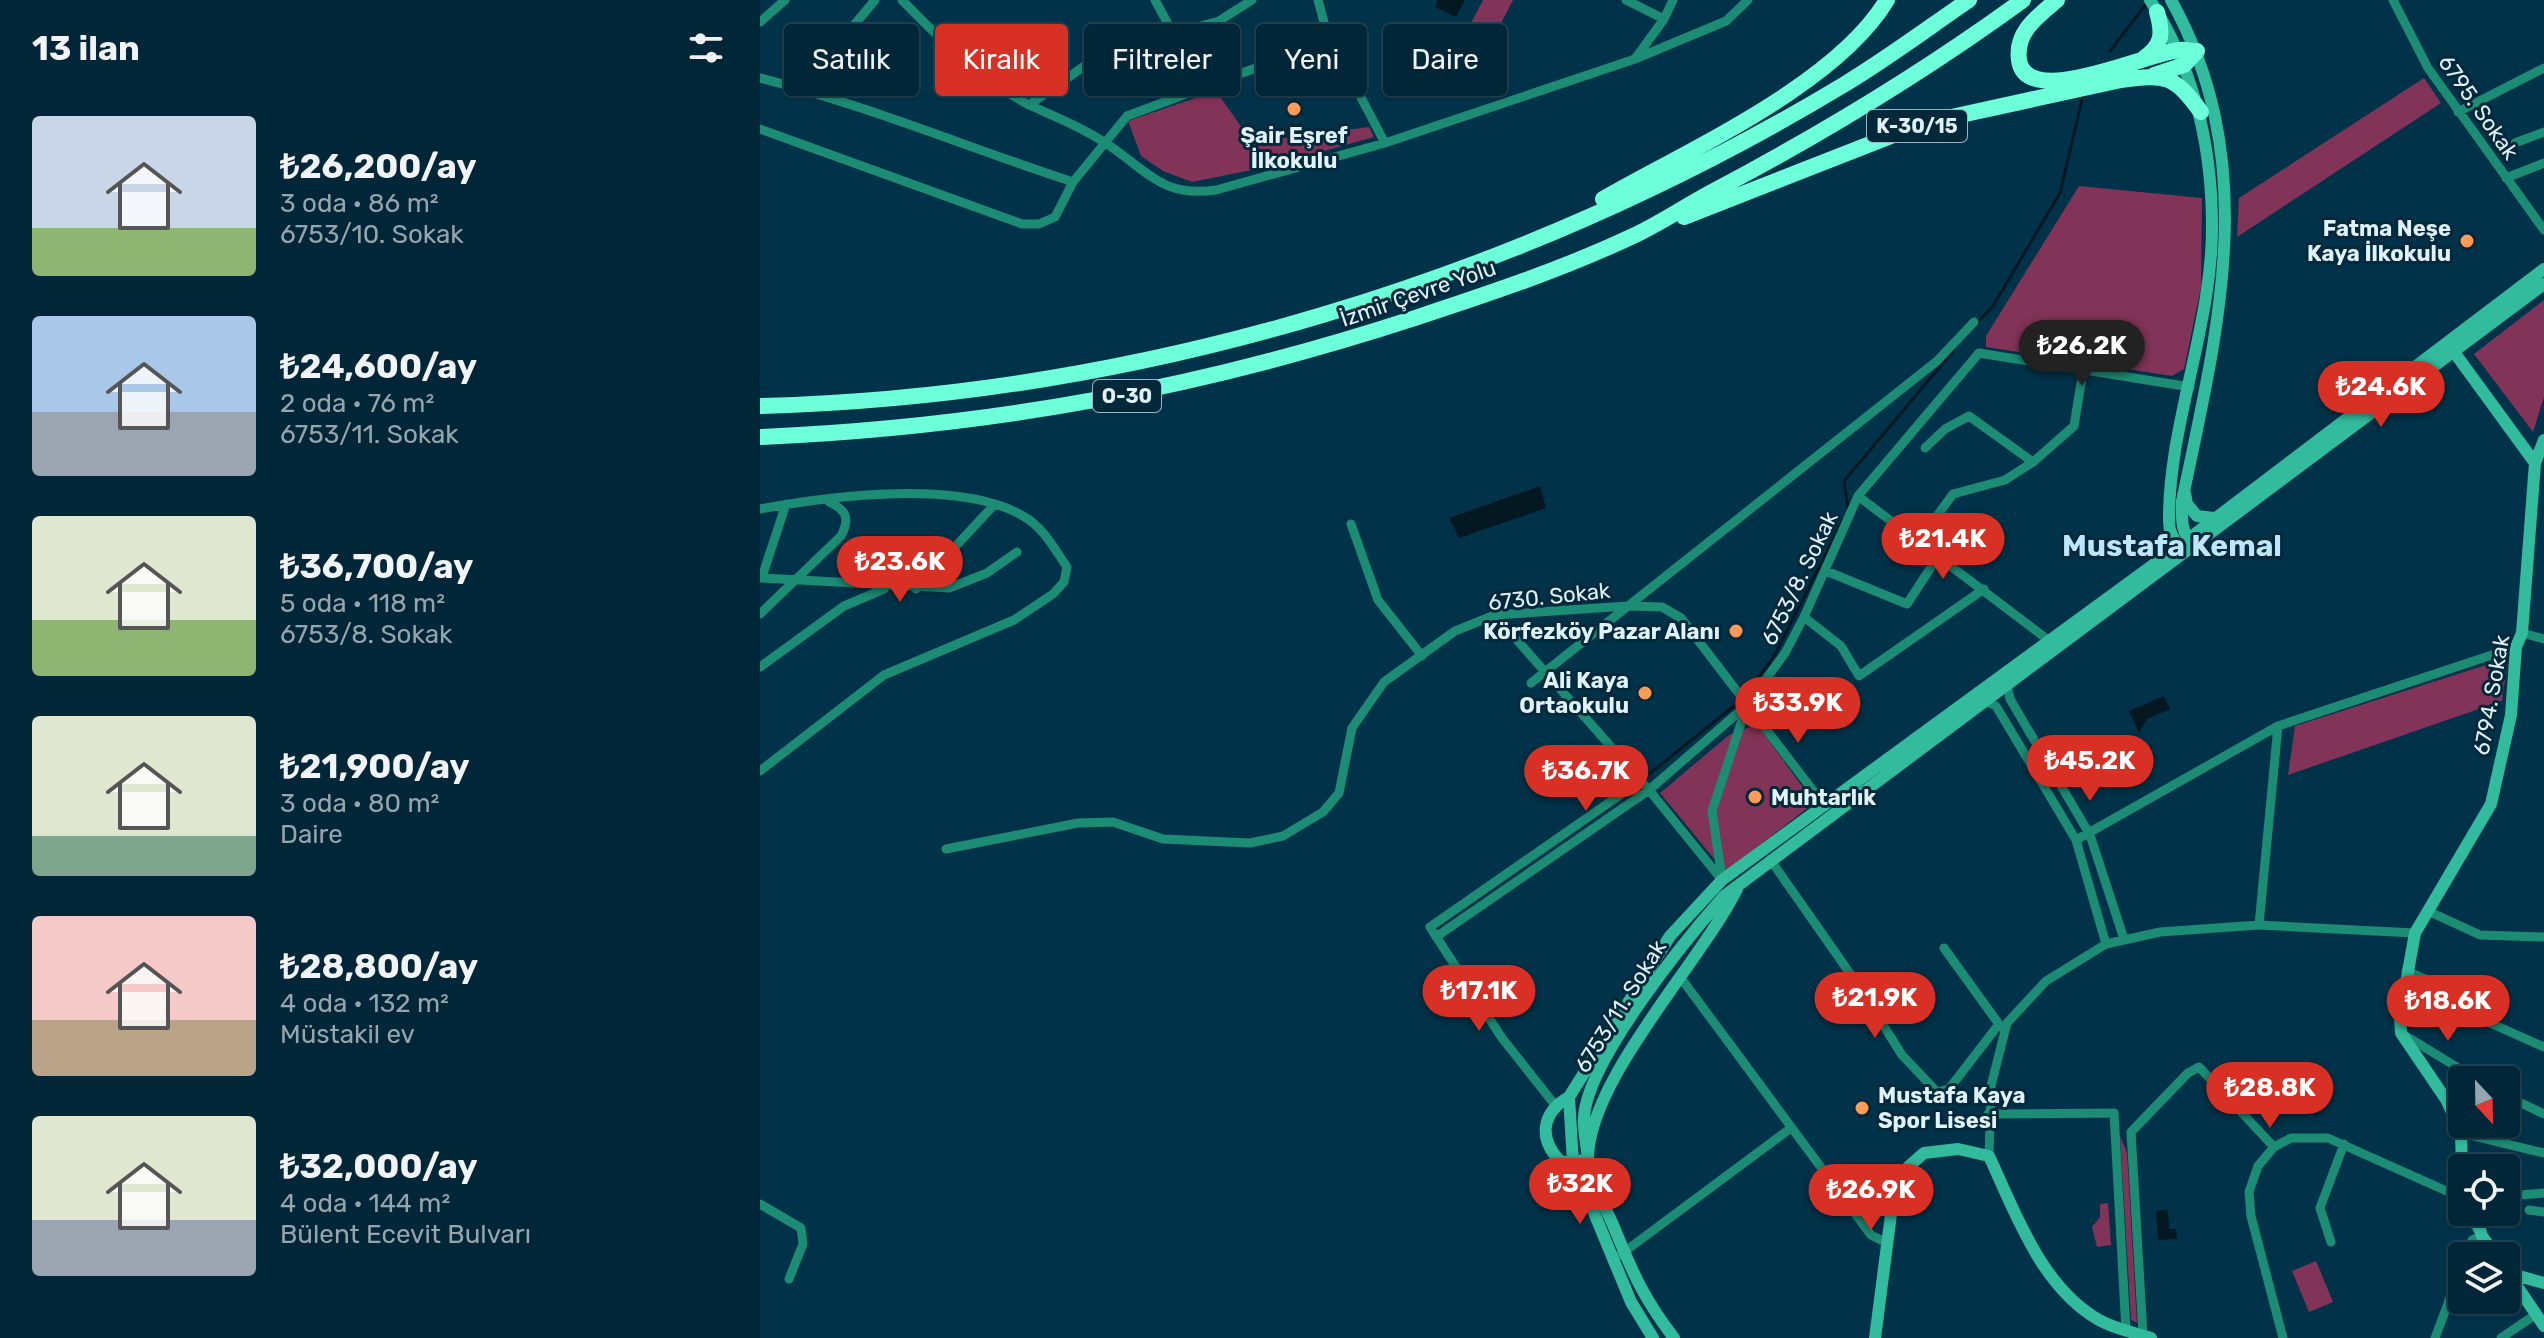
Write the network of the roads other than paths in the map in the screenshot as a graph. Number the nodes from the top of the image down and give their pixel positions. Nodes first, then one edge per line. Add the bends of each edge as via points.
1 (875, 0) edge
2 (902, 0) edge
3 (1155, 0) edge
4 (1252, 0) edge
5 (1318, 0) edge
6 (1328, 0) edge
7 (1626, 0) edge
8 (1673, 0) edge
9 (1748, 0) edge
10 (1887, 0) edge
11 (1969, 0) edge
12 (2023, 0) edge
13 (2057, 0) edge
14 (2393, 0) edge
15 (779, 1) edge
16 (2174, 2) edge
17 (2153, 5) edge
18 (1321, 13) junction
19 (1664, 19) junction
20 (760, 22) edge
21 (855, 24) edge
22 (1169, 24) edge
23 (1210, 24) edge
24 (1324, 24) edge
25 (2197, 51) junction
26 (2180, 57) junction
27 (1635, 59) junction
28 (2138, 62) junction
29 (1084, 66) edge
30 (1256, 68) edge
31 (2544, 68) edge
32 (2154, 75) junction
33 (760, 78) edge
34 (784, 84) edge
35 (826, 96) edge
36 (1360, 96) edge
37 (1029, 105) junction
38 (2201, 112) junction
39 (2458, 112) junction
40 (760, 129) edge
41 (2544, 132) edge
42 (1385, 143) junction
43 (2515, 143) dead end
44 (1107, 144) junction
45 (2544, 163) edge
46 (2506, 178) junction
47 (1073, 182) junction
48 (2544, 230) edge
49 (1633, 236) junction
50 (1518, 246) junction
51 (2544, 269) edge
52 (2544, 284) edge
53 (1974, 322) dead end
54 (2454, 352) junction
55 (2083, 371) junction
56 (2190, 387) junction
57 (760, 406) edge
58 (760, 437) edge
59 (2544, 440) edge
60 (1925, 448) dead end
61 (2033, 462) junction
62 (2535, 463) junction
63 (2184, 490) junction
64 (1858, 496) junction
65 (826, 501) junction
66 (2538, 502) edge
67 (786, 504) junction
68 (994, 505) junction
69 (760, 509) edge
70 (2214, 518) junction
71 (1351, 524) dead end
72 (2169, 525) junction
73 (1920, 539) junction
74 (2187, 546) junction
75 (1017, 552) dead end
76 (1937, 558) junction
77 (2160, 558) junction
78 (1826, 571) junction
79 (761, 578) edge
80 (797, 580) junction
81 (892, 587) junction
82 (916, 589) junction
83 (1984, 589) junction
84 (1628, 606) junction
85 (760, 614) edge
86 (1495, 615) junction
87 (1804, 617) junction
88 (2522, 633) junction
89 (2047, 639) junction
90 (2544, 639) edge
91 (2516, 647) junction
92 (1422, 656) junction
93 (760, 667) edge
94 (1543, 674) junction
95 (1531, 683) dead end
96 (2007, 684) junction
97 (1985, 701) junction
98 (1747, 705) junction
99 (2278, 726) junction
100 (760, 771) edge
101 (1640, 781) junction
102 (1649, 790) junction
103 (1824, 805) junction
104 (2090, 835) junction
105 (2076, 840) junction
106 (946, 849) dead end
107 (1772, 862) junction
108 (1722, 880) junction
109 (1737, 889) junction
110 (2428, 911) junction
111 (2259, 925) junction
112 (2415, 933) junction
113 (1436, 937) junction
114 (2544, 937) edge
115 (2124, 939) junction
116 (2106, 944) junction
117 (1944, 948) dead end
118 (2406, 971) junction
119 (1681, 978) junction
120 (2002, 1027) junction
121 (2401, 1033) junction
122 (2544, 1047) edge
123 (2455, 1066) edge
124 (1569, 1097) junction
125 (2448, 1103) edge
126 (2520, 1103) edge
127 (1555, 1105) junction
128 (1988, 1114) junction
129 (2544, 1114) edge
130 (1791, 1128) junction
131 (2482, 1138) edge
132 (2344, 1144) junction
133 (2274, 1147) junction
134 (2544, 1153) edge
135 (1989, 1156) junction
136 (1588, 1160) junction
137 (1573, 1162) junction
138 (2448, 1192) edge
139 (2544, 1193) edge
140 (2520, 1195) edge
141 (760, 1204) edge
142 (2529, 1210) dead end
143 (2544, 1212) edge
144 (2475, 1226) edge
145 (2479, 1226) edge
146 (2482, 1236) junction
147 (2331, 1242) dead end
148 (2471, 1242) edge
149 (2486, 1242) edge
150 (1887, 1243) junction
151 (1619, 1255) junction
152 (2520, 1275) edge
153 (789, 1279) dead end
154 (2544, 1283) edge
155 (2520, 1291) edge
156 (2448, 1303) edge
157 (2535, 1315) junction
158 (2544, 1326) edge
159 (2126, 1331) junction
160 (2147, 1337) edge
161 (1653, 1338) edge
162 (1674, 1338) edge
163 (1875, 1338) edge
164 (2283, 1338) edge
165 (2435, 1338) edge
166 (2501, 1338) edge

1 - 21 street
2 - 37 street via 991,84
3 - 22 street
4 - 23 street
5 - 18 street
6 - 18 street
7 - 19 street
8 - 19 street
9 - 27 street via 1726,21
10 - 50 highway via 1849,48 1805,80
11 - 50 highway, İzmir Çevre Yolu / O-30 via 1845,83 1671,179
12 - 49 highway, İzmir Çevre Yolu / O-30 via 1846,119
13 - 28 highway via 2027,28 2019,45 2019,64 2028,75 2040,81 2065,80
14 - 39 street, 6795. Sokak
15 - 20 street
16 - 25 street
17 - 26 street
17 - 28 highway via 2162,36 2158,47
18 - 24 street
19 - 27 street
25 - 26 highway
25 - 63 street via 2213,97 2223,156 2226,223 2222,301
26 - 28 highway
26 - 32 highway
26 - 38 street
27 - 42 street
29 - 37 street
30 - 44 street via 1127,116
31 - 39 street
32 - 38 highway via 2183,87
32 - 49 highway, K-30/15 via 1924,123
33 - 34 street
35 - 47 street
36 - 42 street
37 - 44 street
38 - 56 street via 2213,221 2209,285
39 - 46 street, 6795. Sokak
40 - 47 street via 1022,224 1055,217
41 - 43 street
42 - 44 street via 1191,194 1160,183
44 - 47 street
45 - 46 street
46 - 48 street, 6795. Sokak
49 - 58 highway, İzmir Çevre Yolu / O-30 via 1482,296 1299,355 1153,391 907,429
50 - 57 highway, İzmir Çevre Yolu / O-30 via 1338,310 1156,358 971,389
51 - 70 street, 6753/11. Sokak
52 - 54 street, 6753/11. Sokak
53 - 84 street via 1937,361
54 - 62 street
54 - 74 street, 6753/11. Sokak
55 - 56 street
55 - 61 street via 2074,426
55 - 64 street, 6753/8. Sokak via 1979,353
56 - 72 street
59 - 62 street, 6794. Sokak
60 - 61 street via 1969,416
61 - 73 street via 2005,480 1953,494
62 - 66 street, 6794. Sokak
63 - 70 street via 2197,516
63 - 74 street
64 - 73 street
64 - 78 street, 6753/8. Sokak
65 - 67 street
65 - 68 street via 934,492
65 - 80 street via 842,509 846,527 835,546
66 - 88 street, 6794. Sokak
67 - 69 street
67 - 79 street
68 - 82 street
68 - 100 street via 1022,515 1041,530 1067,567 1064,582 1014,620 884,675
70 - 74 street, 6753/11. Sokak
71 - 92 street via 1378,600
72 - 74 street
72 - 77 street
73 - 76 street
74 - 77 street, 6753/11. Sokak
74 - 96 street, 6753/11. Sokak
75 - 82 street via 971,580 949,588
76 - 78 street via 1907,604
76 - 83 street
77 - 89 street, 6753/11. Sokak
78 - 87 street, 6753/8. Sokak
79 - 80 street
80 - 81 street
80 - 85 street
81 - 82 street
81 - 93 street via 844,606
83 - 87 street via 1859,676 1841,646
83 - 89 street
84 - 86 street, 6730. Sokak
84 - 94 street
84 - 98 street, 6730. Sokak via 1662,607 1681,618
86 - 92 street, 6730. Sokak via 1455,631
86 - 94 street
87 - 98 street, 6753/8. Sokak
88 - 90 street
88 - 91 street, 6794. Sokak
89 - 103 street, 6753/11. Sokak
91 - 99 street
91 - 110 street, 6794. Sokak via 2511,715 2491,804
92 - 106 street, 6730. Sokak via 1384,682 1352,728 1339,793 1323,812 1283,836 1250,843 1163,839 1113,822 1078,823
94 - 95 street
94 - 101 street
96 - 97 street, 6753/11. Sokak
96 - 104 street via 2010,699
97 - 105 street via 1996,706
97 - 107 street, 6753/11. Sokak
98 - 102 street, 6753/8. Sokak
98 - 103 street, 6730. Sokak
98 - 108 street via 1712,811
99 - 104 street
99 - 111 street
101 - 102 street
101 - 113 street via 1430,927
102 - 108 street
102 - 113 street, 6753/8. Sokak
103 - 108 street, 6753/11. Sokak
104 - 105 street
104 - 115 street
105 - 116 street
107 - 109 street, 6753/11. Sokak
107 - 120 street via 1902,1055 1937,1092 1949,1089
108 - 124 street, 6753/11. Sokak via 1670,936
109 - 119 street
109 - 136 street, 6753/11. Sokak via 1724,896 1662,970 1592,1084 1584,1116
110 - 112 street, 6794. Sokak
110 - 114 street via 2480,935
111 - 112 street
111 - 115 street
112 - 118 street, 6794. Sokak
113 - 127 street via 1502,1038
115 - 116 street
116 - 120 street via 2046,981
117 - 120 street
118 - 121 street, 6794. Sokak
118 - 122 street via 2461,994 2490,1023
119 - 130 street
119 - 136 street via 1601,1105
120 - 128 street
121 - 123 street
121 - 125 street
124 - 127 street, 6753/11. Sokak
124 - 137 street
126 - 129 street
127 - 137 street via 1544,1132 1561,1162
128 - 135 street
128 - 159 street via 2114,1113
130 - 150 street via 1871,1235
130 - 151 street
131 - 134 street
132 - 133 street via 2314,1135
132 - 138 street
132 - 147 street via 2320,1208
133 - 160 street via 2199,1067 2131,1132
133 - 164 street via 2258,1166 2249,1192
135 - 150 street via 1958,1149 1924,1153 1898,1182
135 - 159 street via 2025,1233 2063,1289 2095,1318
136 - 137 street
136 - 151 street, 6753/11. Sokak
137 - 151 street
139 - 140 street
141 - 153 street via 801,1228 803,1244
142 - 143 street
144 - 146 street
145 - 146 street
146 - 148 street
146 - 149 street
150 - 163 street
151 - 161 street via 1631,1302
151 - 162 street
152 - 154 street
155 - 157 street
156 - 165 street
157 - 158 street
157 - 166 street
159 - 160 street

